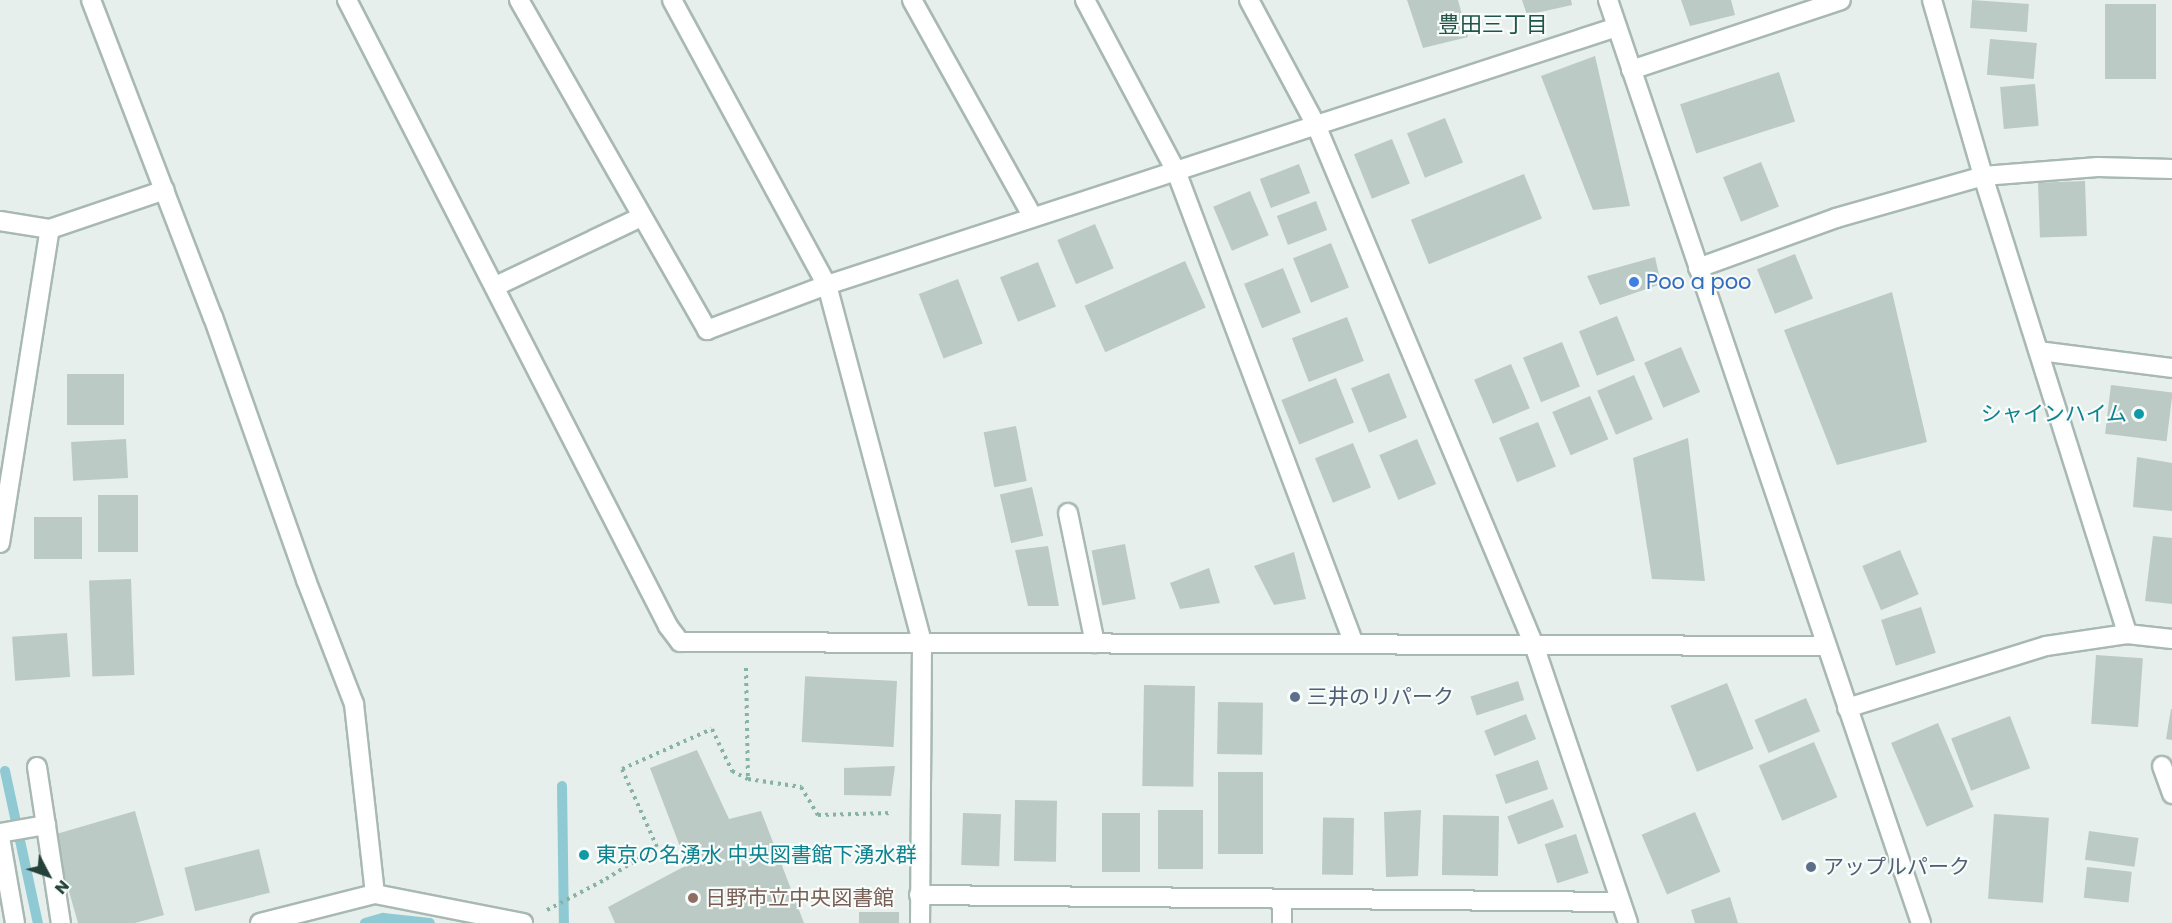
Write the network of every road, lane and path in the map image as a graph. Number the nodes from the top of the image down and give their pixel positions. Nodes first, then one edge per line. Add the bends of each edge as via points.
1 (91, 0) edge
2 (347, 0) edge
3 (519, 0) edge
4 (672, 0) edge
5 (912, 0) edge
6 (1085, 0) edge
7 (1249, 0) edge
8 (1608, 0) edge
9 (1841, 0) edge
10 (1932, 0) edge
11 (1617, 27) junction
12 (1631, 70) junction
13 (1316, 125) junction
14 (2172, 169) edge
15 (1176, 171) junction
16 (1983, 176) junction
17 (165, 190) junction
18 (641, 217) junction
19 (1033, 217) junction
20 (0, 221) edge
21 (50, 229) junction
22 (1698, 268) junction
23 (827, 285) junction
24 (496, 286) junction
25 (2038, 351) junction
26 (2172, 368) edge
27 (1068, 513) dead end
28 (0, 543) edge
29 (2127, 633) junction
30 (2172, 639) edge
31 (922, 642) junction
32 (1095, 643) junction
33 (1354, 644) junction
34 (1534, 645) junction
35 (1826, 646) junction
36 (746, 668) dead end
37 (1847, 708) junction
38 (2162, 766) dead end
39 (37, 767) dead end
40 (748, 779) junction
41 (2172, 794) edge
42 (896, 812) dead end
43 (41, 826) junction
44 (3, 834) edge
45 (375, 894) junction
46 (919, 895) junction
47 (1282, 899) junction
48 (1620, 902) junction
49 (15, 923) edge
50 (61, 923) edge
51 (260, 923) edge
52 (523, 923) edge
53 (920, 923) edge
54 (1282, 923) edge
55 (1628, 923) edge
56 (1921, 923) edge

1 - 17 street
2 - 24 street
3 - 18 street
4 - 23 street
5 - 19 street
6 - 15 street
7 - 13 street
8 - 11 street
9 - 12 street
10 - 16 street
11 - 12 street
11 - 13 street
12 - 22 street
13 - 15 street
13 - 34 street
14 - 16 street via 2098,167
15 - 19 street
15 - 33 street
16 - 22 street via 1836,218
16 - 25 street
17 - 21 street
17 - 45 street via 354,704
18 - 23 street via 707,330
18 - 24 street
19 - 23 street
20 - 21 street
21 - 28 street
22 - 35 street
23 - 31 street
24 - 31 street via 668,626 680,642
25 - 26 street
25 - 29 street
27 - 32 street
29 - 30 street
29 - 37 street via 2046,646
31 - 32 street
31 - 46 street
32 - 33 street
33 - 34 street
34 - 35 street
34 - 48 street
35 - 37 street
36 - 40 path
37 - 56 street
38 - 41 street
39 - 43 street
40 - 42 path via 801,787 818,815
40 - 52 path via 732,771 712,729 622,769 657,847
43 - 44 street
43 - 50 street
44 - 49 street
45 - 51 street
45 - 52 street
46 - 47 street
46 - 53 street
47 - 48 street
47 - 54 street
48 - 55 street

